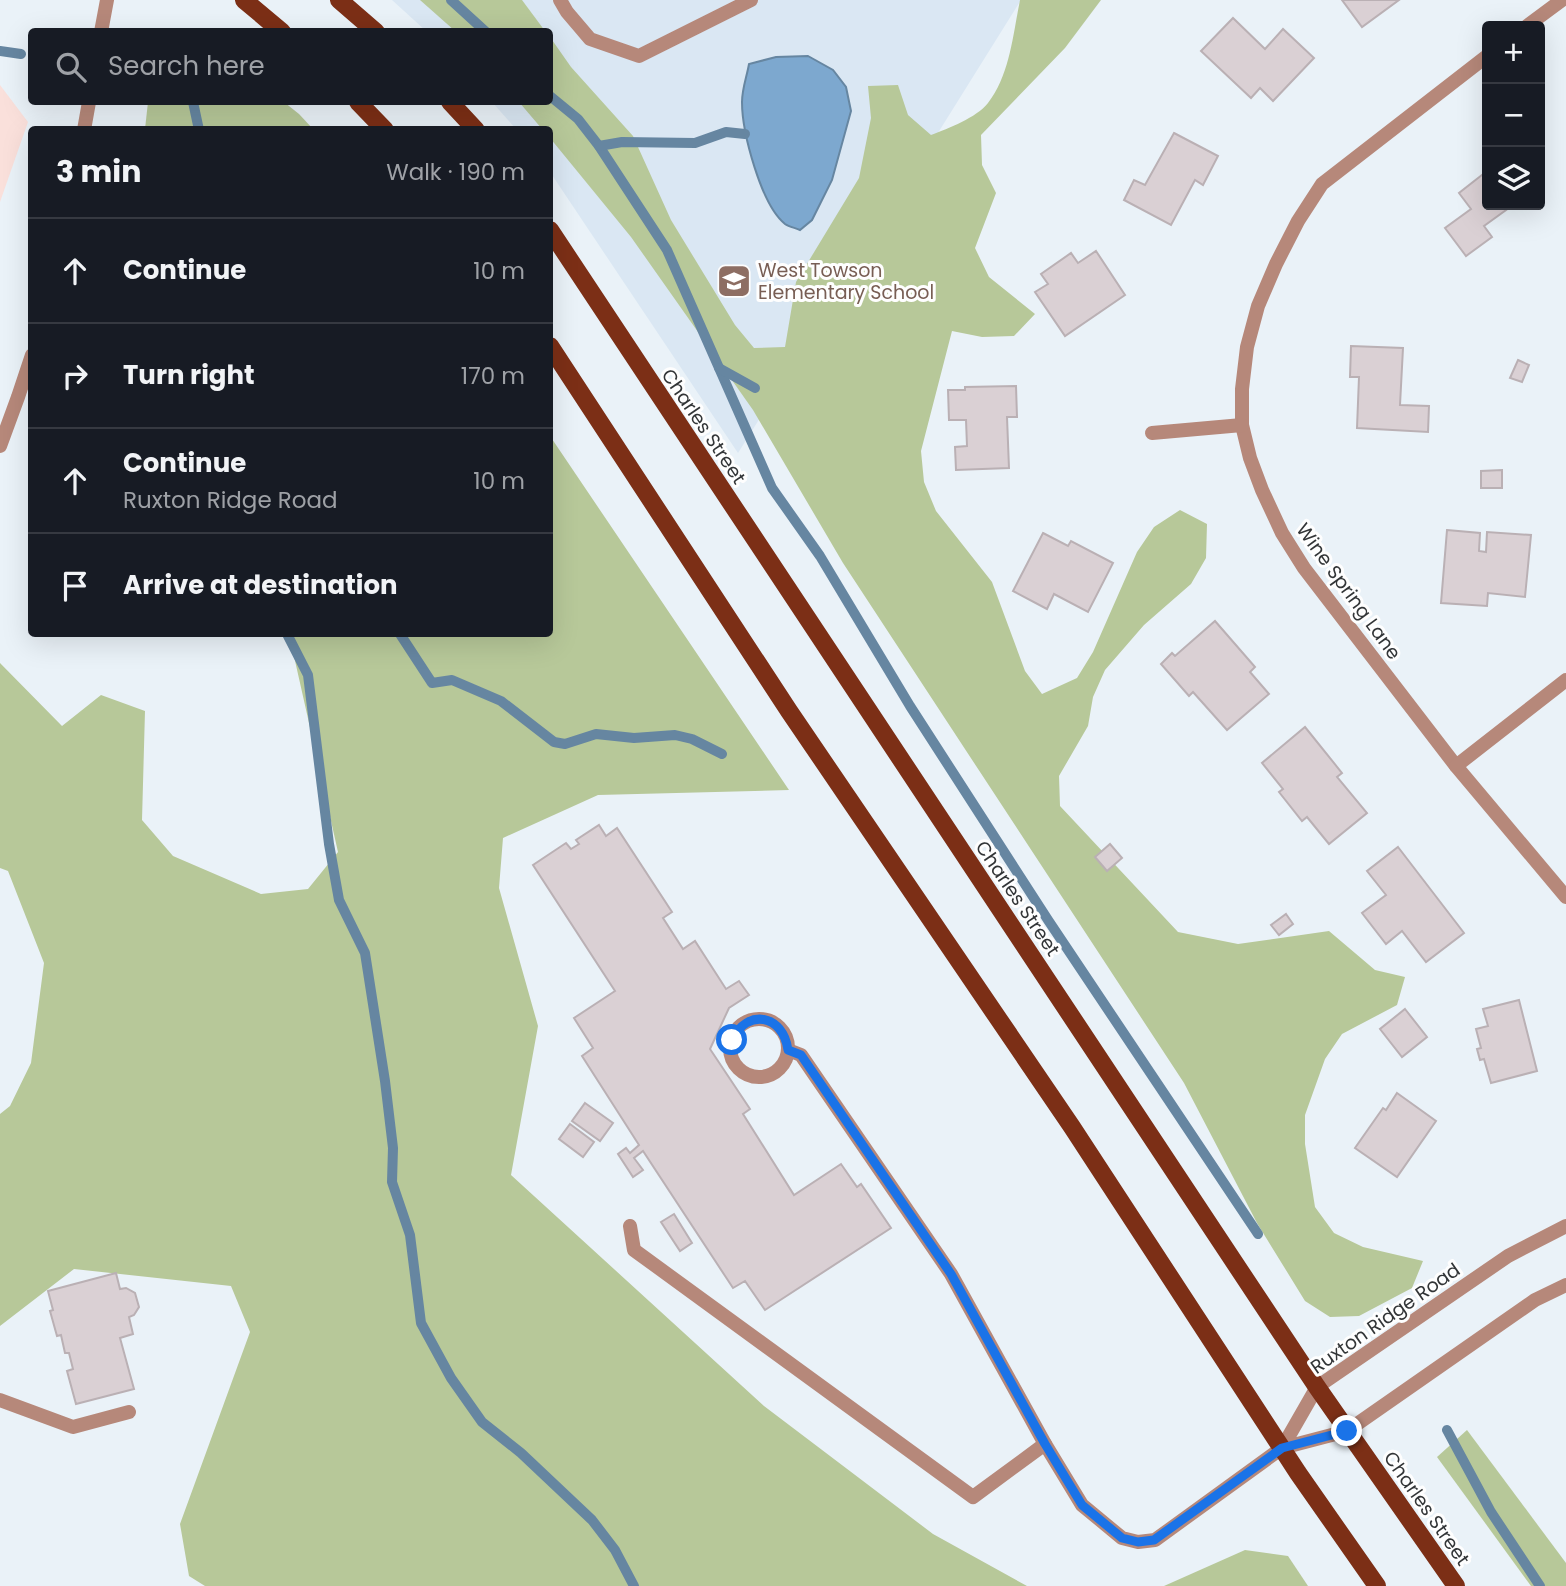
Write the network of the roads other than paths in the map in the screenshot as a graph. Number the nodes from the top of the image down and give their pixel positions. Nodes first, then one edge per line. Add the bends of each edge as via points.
1 (107, 0) edge
2 (244, 0) edge
3 (339, 0) edge
4 (560, 0) edge
5 (751, 0) edge
6 (1562, 0) edge
7 (732, 4) edge
8 (1534, 21) edge
9 (103, 28) edge
10 (277, 28) edge
11 (371, 28) edge
12 (1482, 60) edge
13 (88, 105) edge
14 (361, 105) edge
15 (453, 105) edge
16 (84, 126) edge
17 (381, 126) edge
18 (472, 126) edge
19 (553, 235) edge
20 (553, 351) edge
21 (28, 367) edge
22 (1242, 425) junction
23 (1152, 433) dead end
24 (0, 446) edge
25 (1566, 680) edge
26 (1456, 766) junction
27 (1566, 897) edge
28 (788, 1050) junction
29 (630, 1226) dead end
30 (1566, 1226) edge
31 (1566, 1285) edge
32 (1317, 1387) junction
33 (0, 1400) edge
34 (129, 1412) dead end
35 (1347, 1431) junction
36 (1045, 1444) junction
37 (1282, 1448) junction
38 (1377, 1586) edge
39 (1456, 1586) edge

1 - 9 street
2 - 10 main road
3 - 11 main road
4 - 7 street via 590,39 639,56
5 - 7 street
6 - 8 street
12 - 22 street, Wine Spring Lane via 1322,184 1297,221 1258,306 1247,347
13 - 16 street
14 - 17 main road
15 - 18 main road
19 - 32 main road, Charles Street
20 - 37 main road
21 - 24 street
22 - 23 street
22 - 26 street, Wine Spring Lane via 1262,490 1296,556
25 - 26 street
26 - 27 street, Wine Spring Lane
28 - 28 street via 783,1032 759,1019 742,1025 731,1050 738,1067 754,1077 781,1067
28 - 36 street via 801,1055 951,1274
29 - 36 street via 634,1250 973,1497
30 - 32 street, Ruxton Ridge Road via 1508,1256
31 - 35 street via 1535,1300
32 - 35 main road, Charles Street
32 - 37 street, Ruxton Ridge Road
33 - 34 street via 73,1427
35 - 37 street
35 - 39 main road, Charles Street
36 - 37 street via 1082,1505 1122,1538 1138,1542 1154,1540
37 - 38 main road

